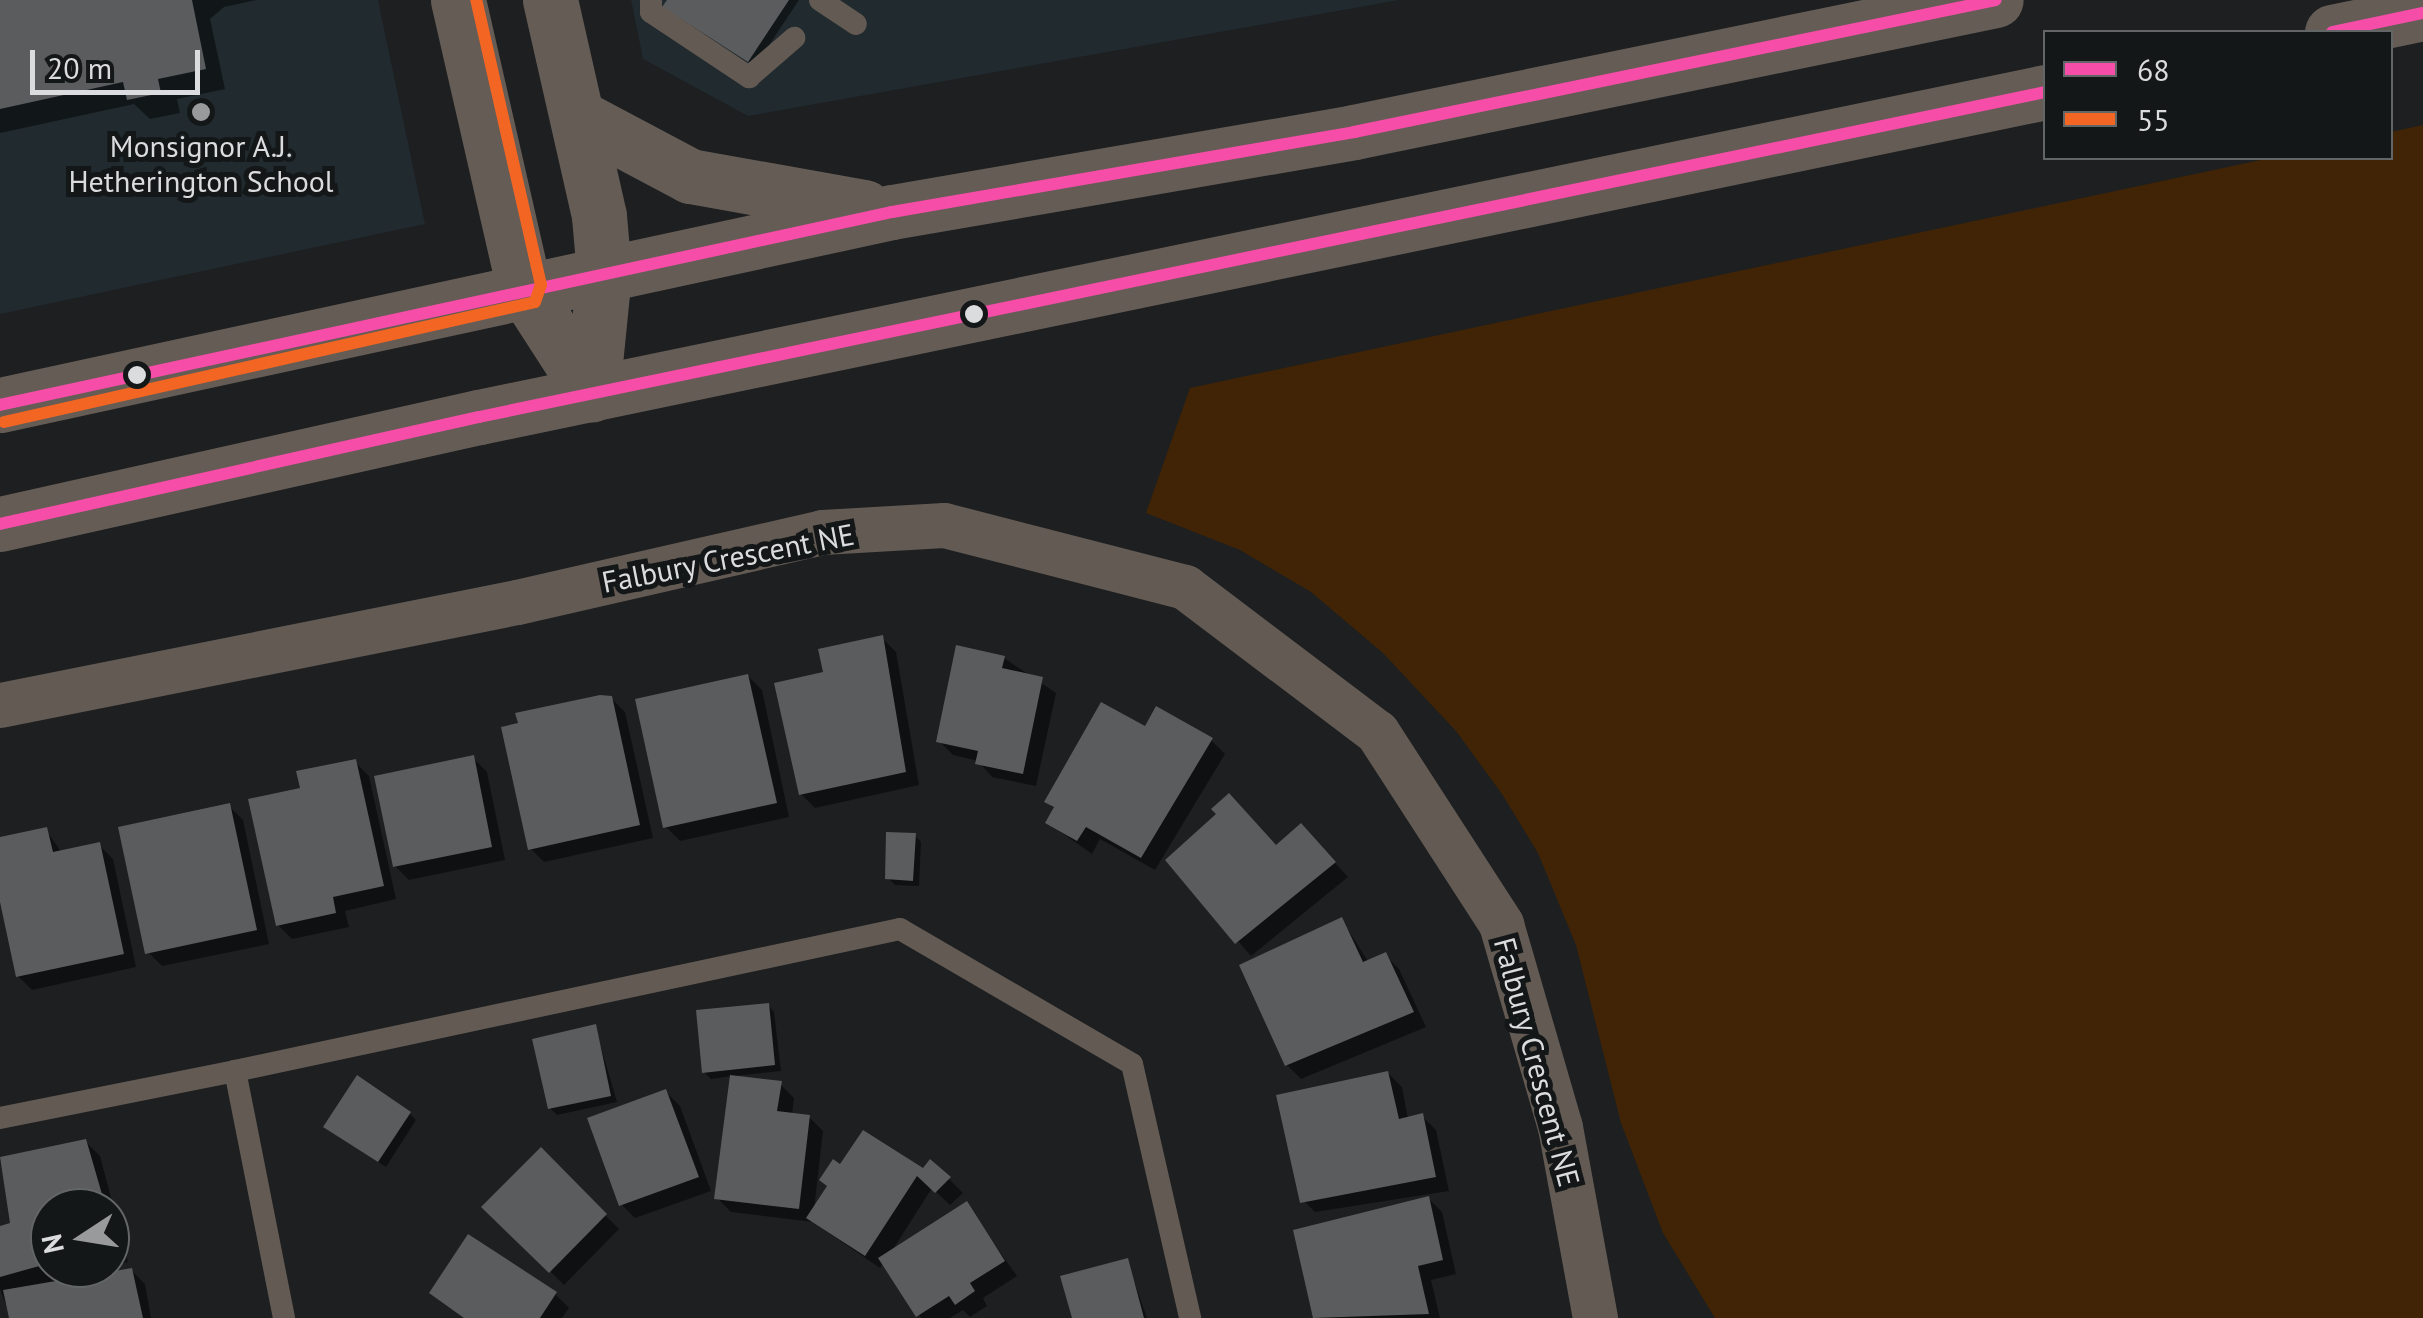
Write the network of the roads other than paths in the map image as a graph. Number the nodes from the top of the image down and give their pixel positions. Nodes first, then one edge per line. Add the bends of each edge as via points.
1 (458, 0) edge
2 (550, 0) edge
3 (652, 0) edge
4 (820, 0) edge
5 (1996, 0) edge
6 (2423, 14) edge
7 (856, 24) dead end
8 (2342, 30) edge
9 (794, 38) dead end
10 (2043, 93) edge
11 (577, 116) junction
12 (892, 212) junction
13 (604, 274) junction
14 (524, 289) junction
15 (592, 394) junction
16 (0, 405) edge
17 (0, 524) edge
18 (0, 705) edge
19 (235, 1070) junction
20 (0, 1118) edge
21 (284, 1318) edge
22 (1190, 1318) edge
23 (1594, 1318) edge

1 - 14 main road
2 - 11 main road
3 - 9 lane via 651,12 749,76
4 - 7 lane
5 - 12 main road via 1354,132
6 - 8 main road
10 - 15 main road
11 - 12 main road via 690,176
11 - 13 main road via 600,216
12 - 13 main road
13 - 14 main road
13 - 15 main road
14 - 15 main road
14 - 16 main road
15 - 17 main road
18 - 23 street, Falbury Crescent NE via 517,602 822,532 944,524 1186,587 1377,732 1501,924 1560,1127
19 - 20 lane
19 - 21 lane
19 - 22 lane via 900,929 1132,1064

